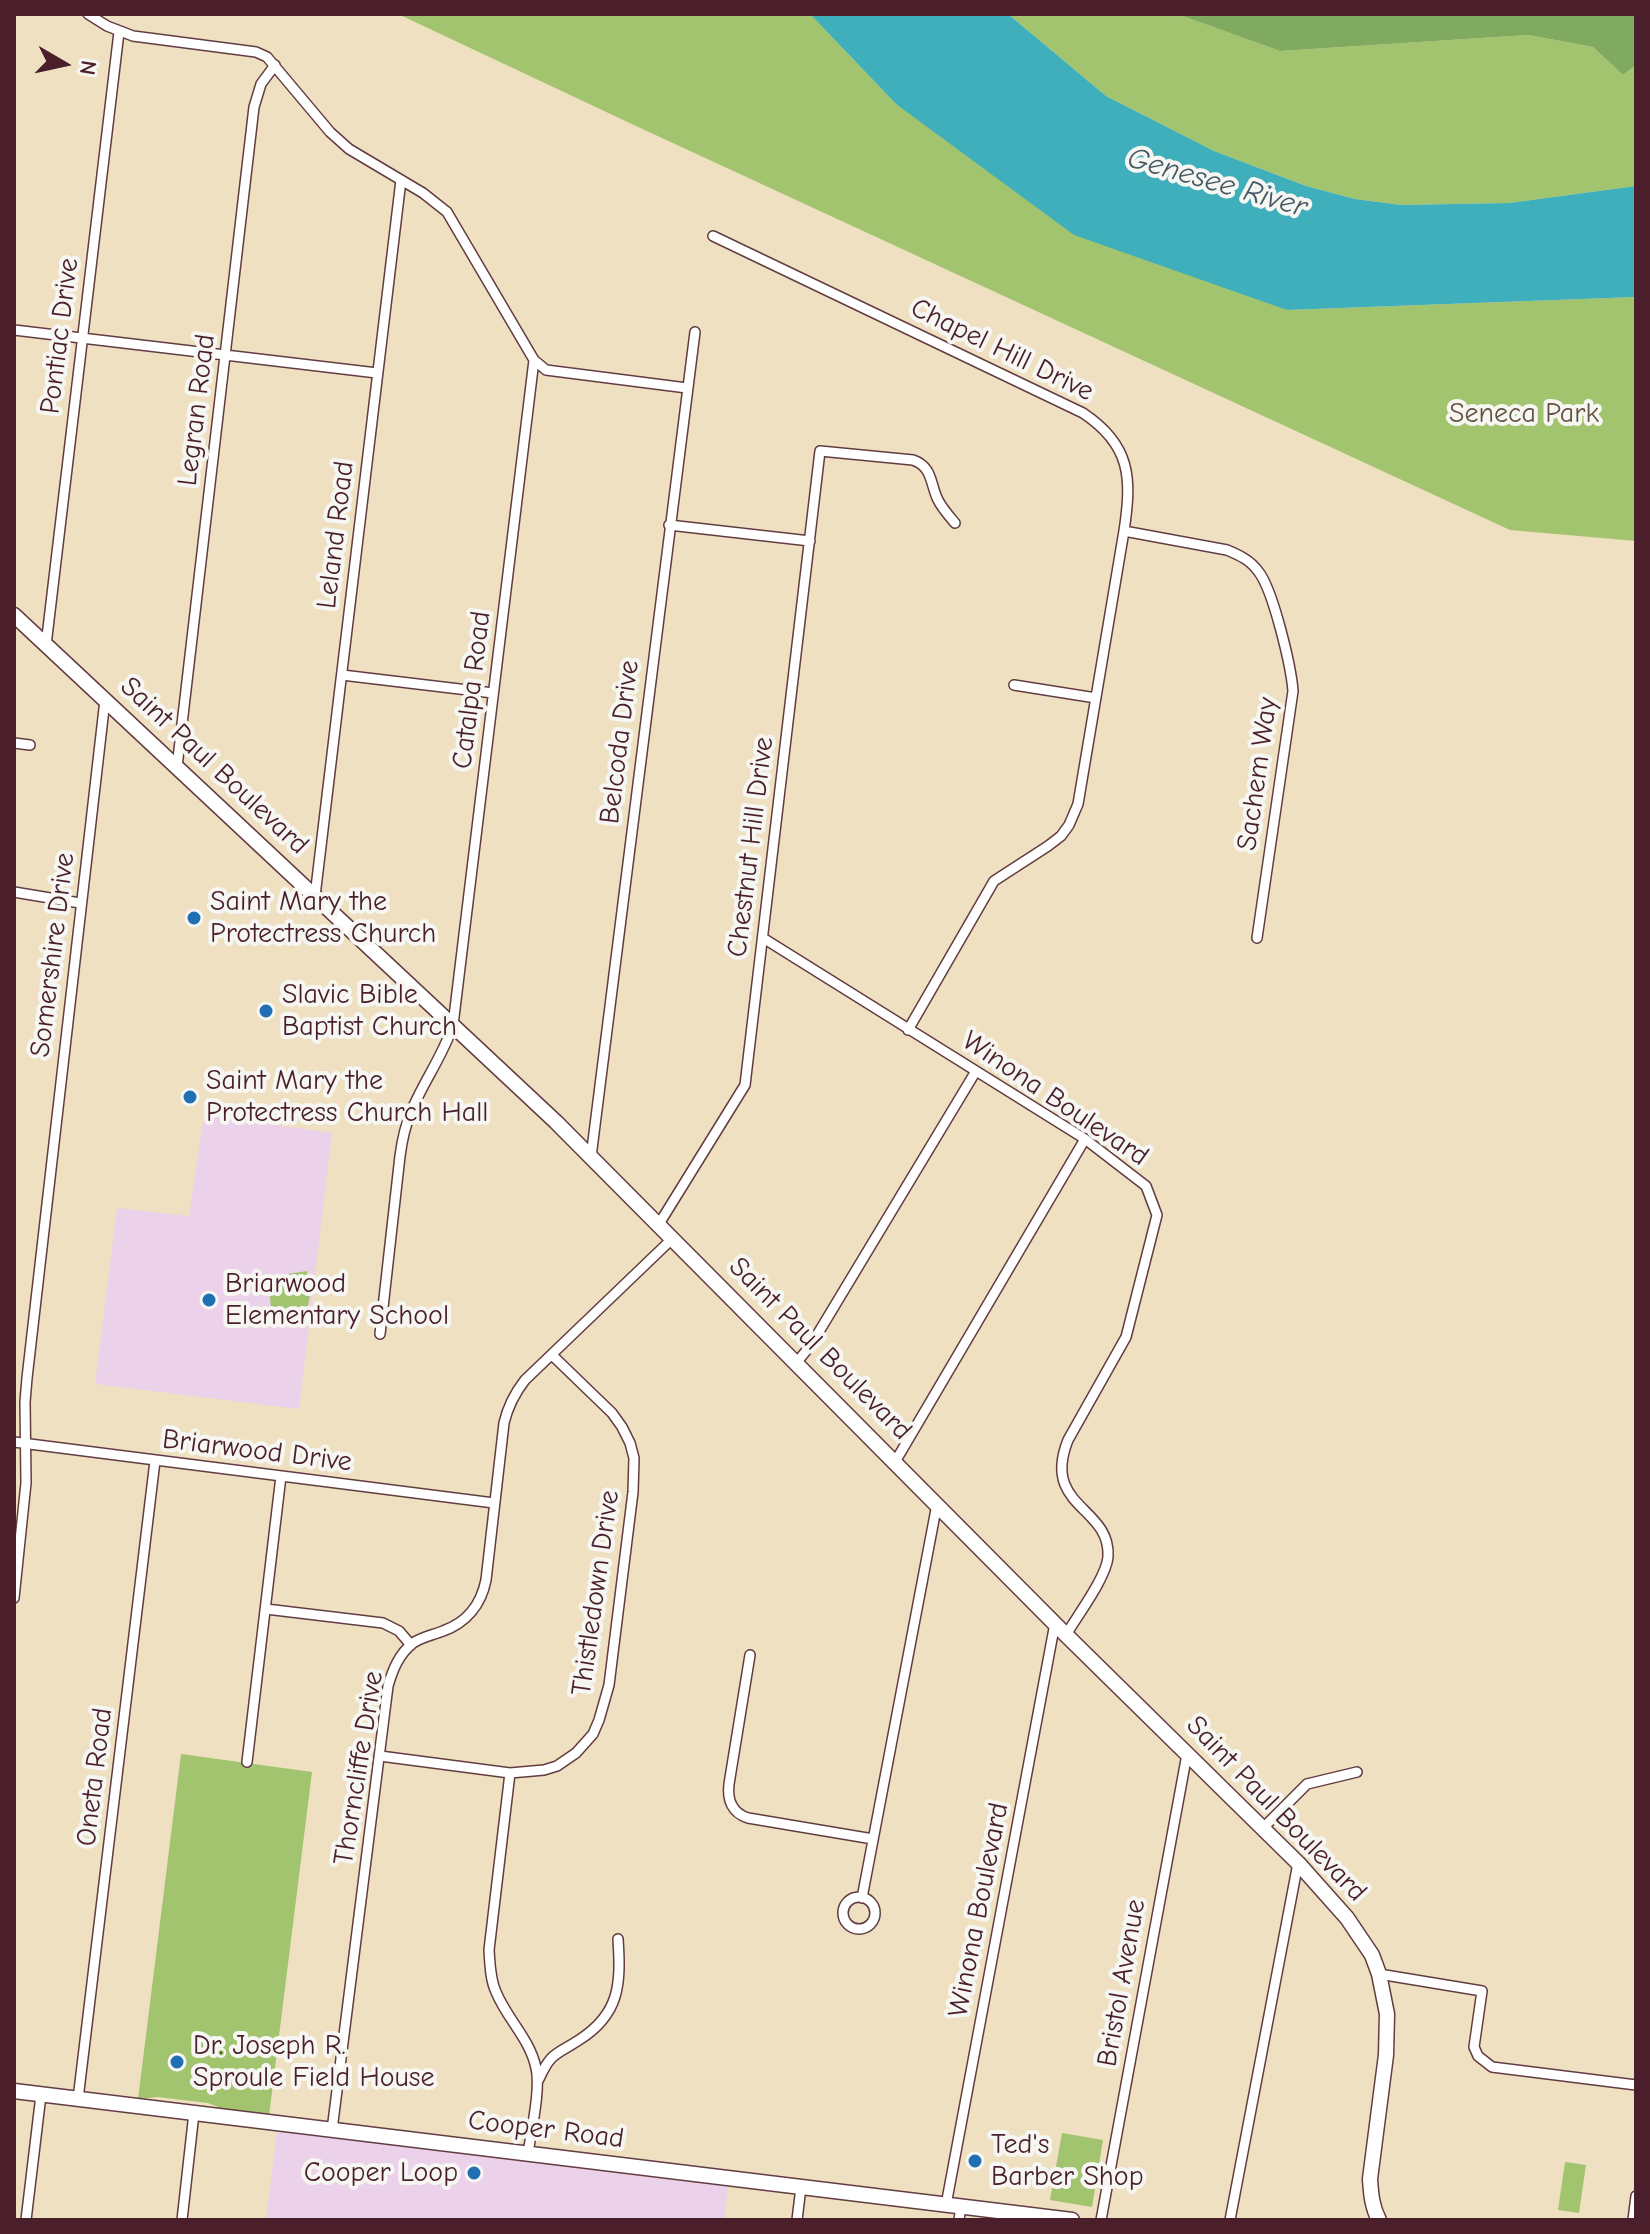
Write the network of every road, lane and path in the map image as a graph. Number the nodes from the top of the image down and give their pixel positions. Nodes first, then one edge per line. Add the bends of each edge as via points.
1 (88, 14) edge
2 (119, 32) junction
3 (275, 65) junction
4 (401, 180) junction
5 (713, 236) dead end
6 (14, 330) edge
7 (695, 332) dead end
8 (82, 339) junction
9 (226, 355) junction
10 (534, 360) junction
11 (377, 373) junction
12 (687, 388) junction
13 (955, 523) dead end
14 (669, 525) junction
15 (1124, 531) junction
16 (810, 541) junction
17 (14, 615) edge
18 (46, 645) junction
19 (342, 675) junction
20 (1014, 685) dead end
21 (493, 693) junction
22 (1096, 698) junction
23 (105, 700) junction
24 (14, 743) edge
25 (30, 745) dead end
26 (177, 767) junction
27 (14, 892) edge
28 (315, 896) junction
29 (80, 903) junction
30 (763, 938) junction
31 (1257, 938) dead end
32 (453, 1025) junction
33 (908, 1030) junction
34 (976, 1071) junction
35 (1085, 1139) junction
36 (591, 1157) junction
37 (659, 1224) junction
38 (673, 1238) junction
39 (380, 1334) dead end
40 (552, 1355) junction
41 (797, 1362) junction
42 (14, 1442) edge
43 (26, 1444) junction
44 (155, 1461) junction
45 (895, 1462) junction
46 (281, 1476) junction
47 (494, 1503) junction
48 (937, 1504) junction
49 (14, 1591) edge
50 (266, 1609) junction
51 (1055, 1623) junction
52 (1066, 1635) junction
53 (411, 1645) junction
54 (750, 1655) dead end
55 (1187, 1754) junction
56 (380, 1756) junction
57 (247, 1762) dead end
58 (1357, 1772) dead end
59 (510, 1773) junction
60 (1262, 1829) junction
61 (873, 1839) junction
62 (1298, 1863) junction
63 (862, 1898) dead end
64 (618, 1939) dead end
65 (1379, 1974) junction
66 (537, 2082) junction
67 (1636, 2085) edge
68 (14, 2091) edge
69 (41, 2095) junction
70 (78, 2099) junction
71 (194, 2113) junction
72 (332, 2130) junction
73 (528, 2154) junction
74 (801, 2187) junction
75 (1636, 2196) edge
76 (955, 2210) edge
77 (1052, 2219) edge
78 (26, 2220) edge
79 (182, 2220) edge
80 (797, 2220) edge
81 (1072, 2220) edge
82 (1101, 2220) edge
83 (1230, 2220) edge
84 (1379, 2220) edge
85 (1633, 2220) edge

1 - 2 street
2 - 3 street via 256,52
2 - 8 street, Pontiac Drive
3 - 4 street via 330,132
3 - 9 street, Legran Road via 261,84 254,107
4 - 10 street via 436,202 455,223
4 - 11 street, Leland Road
5 - 15 street, Chapel Hill Drive via 1097,422 1124,457 1129,500
6 - 8 street
7 - 12 street, Belcoda Drive
8 - 9 street
8 - 18 street, Pontiac Drive
9 - 11 street
9 - 26 street, Legran Road
10 - 12 street via 546,370
10 - 21 street, Catalpa Road
11 - 19 street, Leland Road
12 - 14 street, Belcoda Drive
13 - 16 street, Chestnut Hill Drive via 920,463 820,451
14 - 16 street
14 - 36 street, Belcoda Drive
15 - 22 street, Chapel Hill Drive
15 - 31 street, Sachem Way via 1227,550 1256,569 1269,590 1293,691
16 - 30 street, Chestnut Hill Drive
17 - 18 main road, Saint Paul Boulevard
18 - 23 main road, Saint Paul Boulevard
19 - 21 street
19 - 28 street, Leland Road
20 - 22 street
21 - 32 street, Catalpa Road
22 - 33 street, Chapel Hill Drive via 1078,804 1069,825 1048,846 994,881
23 - 26 main road, Saint Paul Boulevard
23 - 29 street, Somershire Drive
24 - 25 street
26 - 28 main road, Saint Paul Boulevard
27 - 29 street
28 - 32 main road, Saint Paul Boulevard
29 - 43 street, Somershire Drive via 27,1378
30 - 33 street, Winona Boulevard
30 - 37 street, Chestnut Hill Drive via 745,1085
32 - 36 main road, Saint Paul Boulevard
32 - 39 street, Catalpa Road via 405,1128
33 - 34 street, Winona Boulevard
34 - 35 street, Winona Boulevard
34 - 41 street
35 - 45 street
35 - 52 street, Winona Boulevard via 1146,1186 1157,1215 1126,1337 1061,1457 1066,1488 1103,1534 1108,1557
36 - 37 main road, Saint Paul Boulevard
37 - 38 main road, Saint Paul Boulevard
38 - 40 street, Thorncliffe Drive
38 - 41 main road, Saint Paul Boulevard
40 - 47 street, Thorncliffe Drive via 525,1380 508,1406
40 - 59 street, Thistledown Drive via 622,1427 634,1458 633,1492 609,1685 599,1720 567,1760 544,1770
41 - 45 main road, Saint Paul Boulevard
42 - 43 street, Briarwood Drive
43 - 44 street, Briarwood Drive
43 - 49 street, Somershire Drive
44 - 46 street, Briarwood Drive
44 - 70 street, Oneta Road
45 - 48 main road, Saint Paul Boulevard
46 - 47 street, Briarwood Drive
46 - 50 street
47 - 53 street, Thorncliffe Drive via 481,1598 455,1626
48 - 51 main road, Saint Paul Boulevard
48 - 61 street
50 - 53 street via 383,1623
50 - 57 street
51 - 52 main road, Saint Paul Boulevard
51 - 76 street, Winona Boulevard
52 - 55 main road, Saint Paul Boulevard
53 - 56 street, Thorncliffe Drive via 388,1686
54 - 61 street via 729,1784 732,1806 748,1818
55 - 60 main road, Saint Paul Boulevard
55 - 82 street, Bristol Avenue
56 - 59 street, Thistledown Drive
56 - 72 street, Thorncliffe Drive
58 - 60 street via 1307,1784
59 - 66 street via 490,1966 496,1992 532,2055
60 - 62 main road, Saint Paul Boulevard
61 - 63 street
62 - 65 main road, Saint Paul Boulevard via 1361,1936
62 - 83 street
64 - 66 street via 619,1984 610,2010 595,2029 551,2056
65 - 67 street via 1482,1991 1474,2047 1492,2067
65 - 84 main road, Saint Paul Boulevard via 1388,2034 1370,2179
66 - 73 street
68 - 69 main road, Cooper Road
69 - 70 main road, Cooper Road
69 - 78 street
70 - 71 main road, Cooper Road
71 - 72 main road, Cooper Road
71 - 79 street
72 - 73 main road, Cooper Road
73 - 74 main road, Cooper Road
74 - 76 main road, Cooper Road
74 - 80 street
75 - 85 street
76 - 77 main road, Cooper Road
77 - 81 main road, Cooper Road

